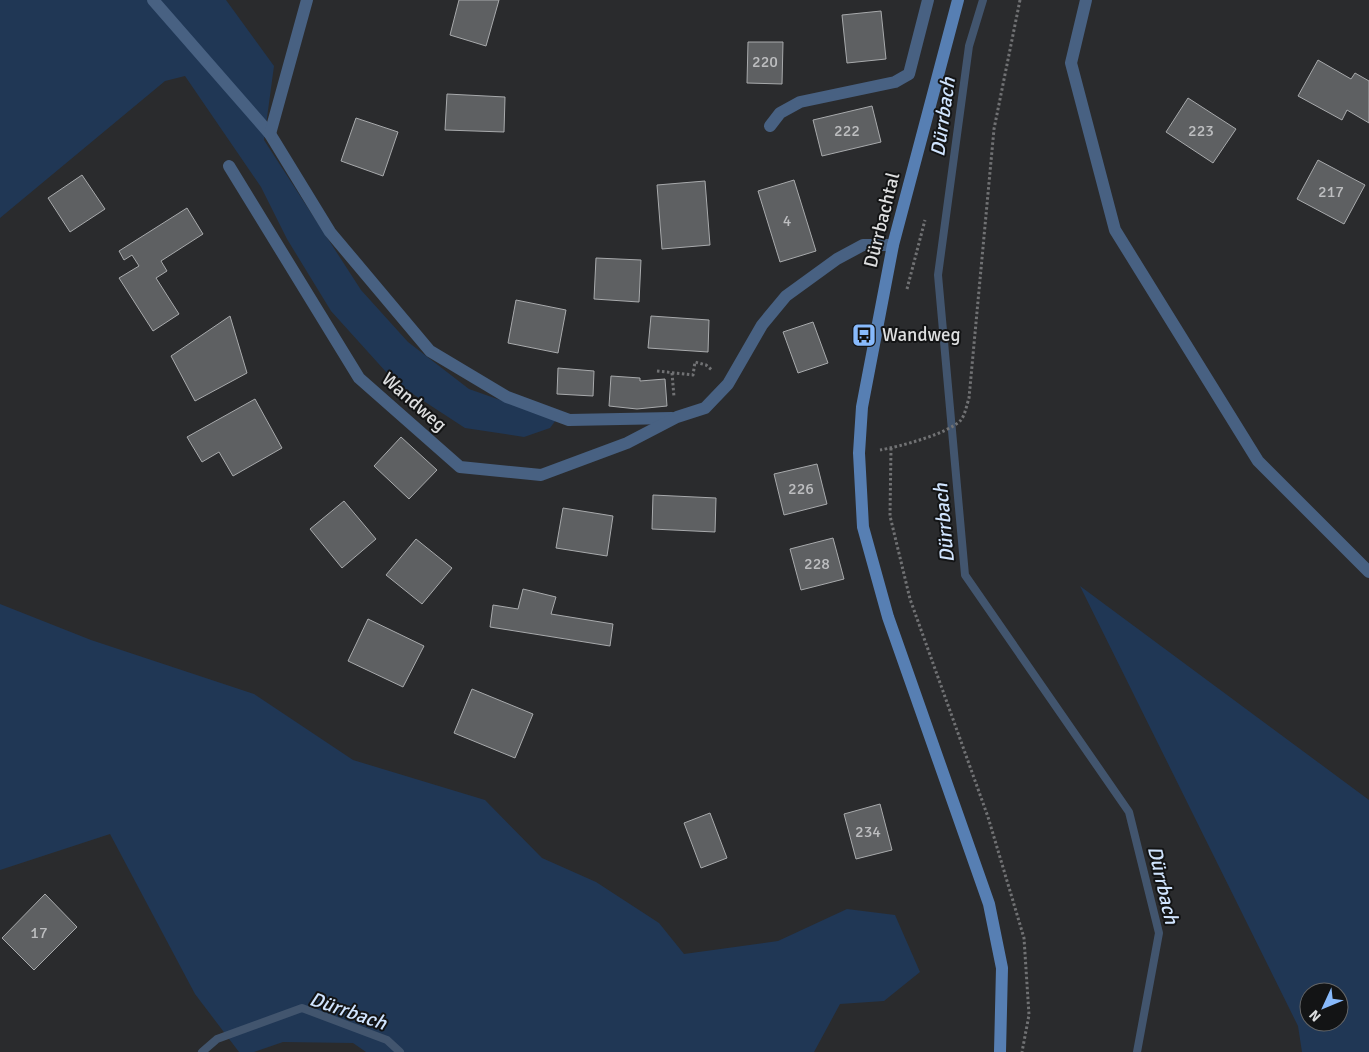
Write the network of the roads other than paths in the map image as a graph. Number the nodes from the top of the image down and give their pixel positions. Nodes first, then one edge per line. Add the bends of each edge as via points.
1 (153, 0) edge
2 (307, 0) edge
3 (928, 0) edge
4 (958, 0) edge
5 (1086, 0) edge
6 (770, 126) dead end
7 (270, 134) junction
8 (229, 166) dead end
9 (893, 245) junction
10 (677, 418) junction
11 (1369, 572) edge
12 (1000, 1052) edge

1 - 7 street, Wandweg
2 - 7 street
3 - 6 street via 909,74 895,82 800,102 780,113
4 - 9 street, Dürrbachtal
5 - 11 street via 1071,63 1115,230 1258,461
7 - 10 street, Wandweg via 330,232 430,351 507,397 569,420
8 - 10 street, Wandweg via 359,378 460,467 541,475 627,443
9 - 10 street, Wandweg via 863,245 786,296 762,325 728,384 705,408
9 - 12 street, Dürrbachtal via 862,407 859,453 863,528 885,608 989,904 1002,968

